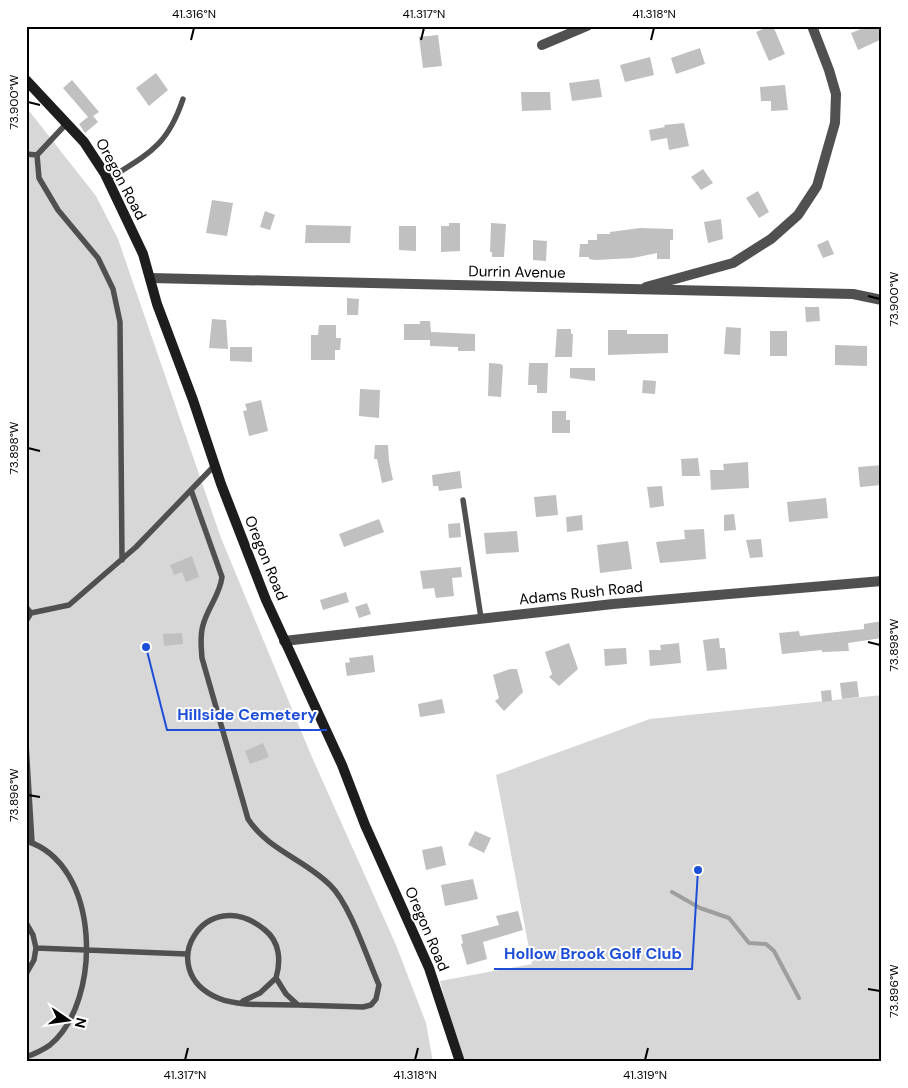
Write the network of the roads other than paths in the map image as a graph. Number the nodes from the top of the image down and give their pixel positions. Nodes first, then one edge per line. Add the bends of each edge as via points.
1 (587, 26) edge
2 (812, 26) edge
3 (542, 46) dead end
4 (26, 80) edge
5 (183, 99) dead end
6 (67, 123) junction
7 (26, 154) edge
8 (37, 155) junction
9 (108, 180) junction
10 (150, 278) junction
11 (635, 290) junction
12 (882, 300) edge
13 (214, 465) junction
14 (190, 490) junction
15 (463, 500) dead end
16 (122, 560) junction
17 (882, 581) edge
18 (26, 607) edge
19 (31, 612) junction
20 (481, 618) junction
21 (26, 621) edge
22 (284, 641) junction
23 (26, 744) edge
24 (29, 841) edge
25 (26, 923) edge
26 (36, 948) junction
27 (86, 950) junction
28 (187, 954) junction
29 (26, 974) edge
30 (276, 978) junction
31 (240, 1002) junction
32 (298, 1005) junction
33 (26, 1057) edge
34 (460, 1062) edge

1 - 3 street
2 - 11 street via 836,94 835,123 818,186 798,215 771,240 733,263
4 - 6 street, Oregon Road
5 - 9 lane via 176,122 156,148
6 - 8 lane
6 - 9 street, Oregon Road via 84,142
7 - 8 lane
8 - 16 lane via 39,178 58,210 98,258 114,289 120,322
9 - 10 street, Oregon Road via 143,254
10 - 11 street, Durrin Avenue
10 - 13 street, Oregon Road
11 - 12 street, Durrin Avenue via 853,294
13 - 14 lane
13 - 22 street, Oregon Road
14 - 16 lane
14 - 32 lane via 222,577 221,587 204,622 202,658 248,819 263,838 332,886 345,908 378,985 376,1000 363,1007
15 - 20 lane
16 - 19 lane via 69,605
17 - 20 street, Adams Rush Road
18 - 19 lane
19 - 21 lane
20 - 22 street, Adams Rush Road
22 - 34 street, Oregon Road via 342,765 429,968
23 - 24 lane
24 - 27 lane via 47,851 59,863 79,894 84,911
25 - 26 lane
26 - 27 lane
26 - 29 lane
27 - 28 lane
27 - 33 lane via 77,1002 65,1027 50,1045
28 - 30 lane via 200,926 211,919 233,915 245,918 267,931 275,941 279,955
28 - 31 lane via 189,969 206,992 220,999
30 - 31 lane via 260,993
30 - 32 lane
31 - 32 lane

